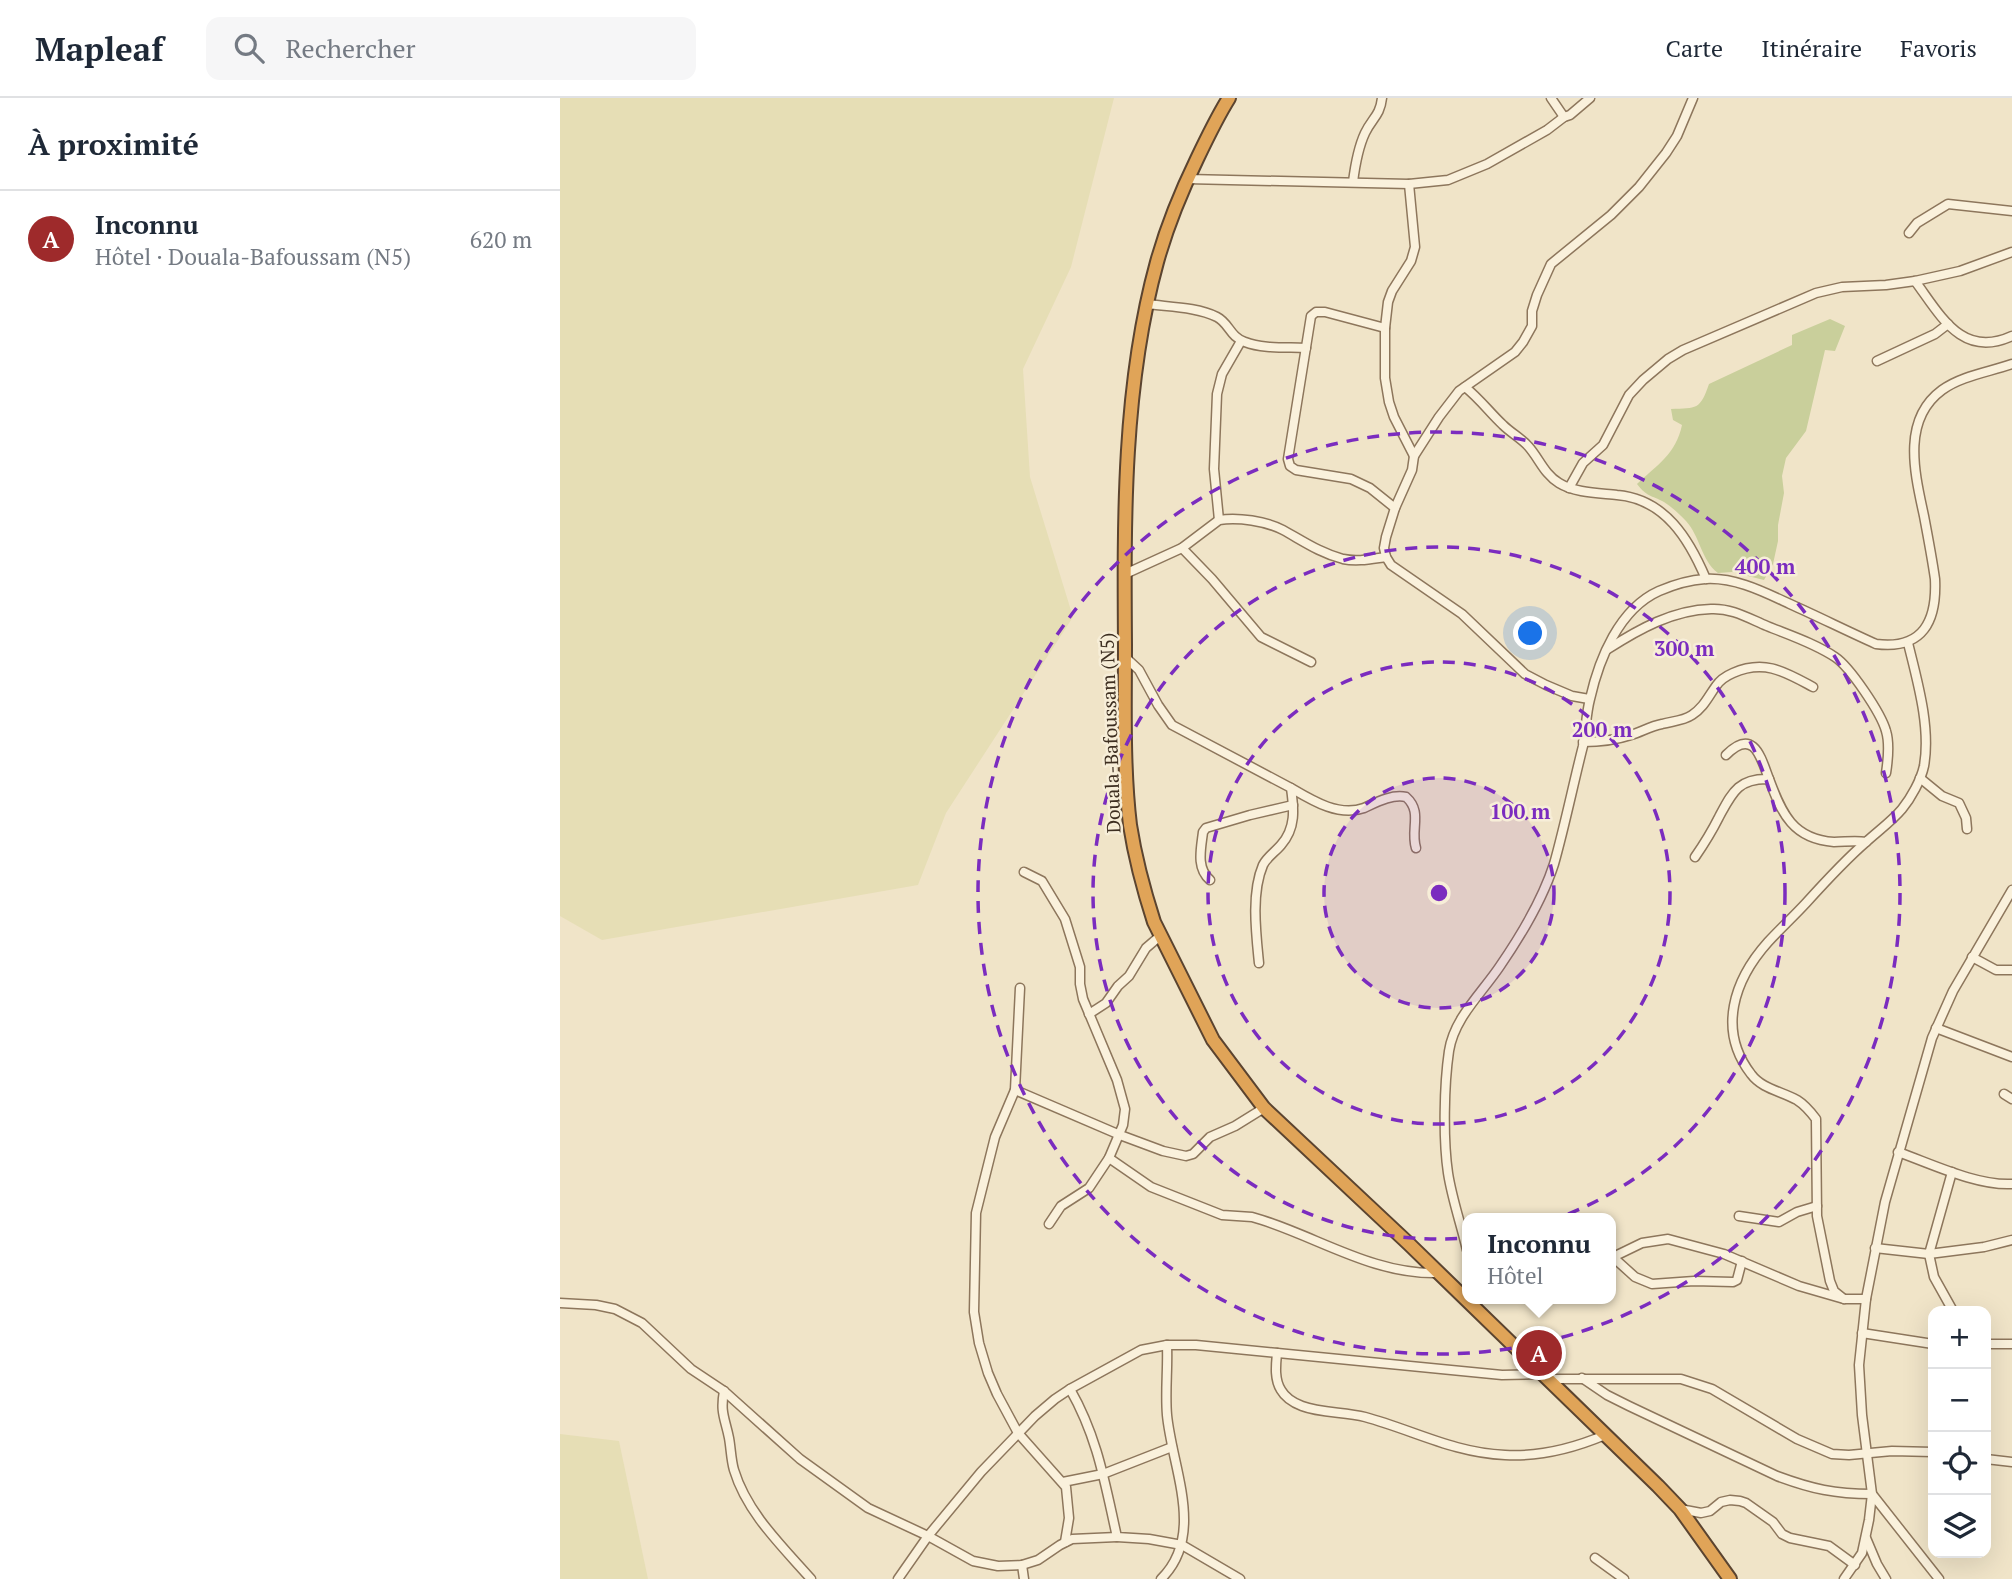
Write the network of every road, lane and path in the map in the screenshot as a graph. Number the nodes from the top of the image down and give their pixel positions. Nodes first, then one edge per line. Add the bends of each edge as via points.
1 (1229, 98) edge
2 (1382, 98) edge
3 (1551, 98) edge
4 (1590, 98) edge
5 (1693, 98) edge
6 (1564, 117) junction
7 (1187, 179) junction
8 (1353, 182) junction
9 (1409, 184) junction
10 (2012, 211) edge
11 (1909, 233) dead end
12 (2012, 252) edge
13 (1915, 281) junction
14 (1147, 304) junction
15 (1948, 324) junction
16 (1385, 328) junction
17 (2012, 336) edge
18 (1241, 341) junction
19 (1306, 348) junction
20 (1877, 361) dead end
21 (2012, 364) edge
22 (1465, 387) junction
23 (1414, 456) junction
24 (1569, 488) junction
25 (1395, 508) junction
26 (1219, 520) junction
27 (1182, 548) junction
28 (1386, 557) junction
29 (1125, 574) junction
30 (1706, 579) junction
31 (1908, 643) junction
32 (1606, 651) junction
33 (1125, 657) junction
34 (1311, 662) dead end
35 (1813, 687) dead end
36 (1589, 699) junction
37 (1583, 742) junction
38 (1726, 755) dead end
39 (1886, 773) dead end
40 (1920, 778) junction
41 (1769, 779) junction
42 (1291, 789) junction
43 (1293, 806) junction
44 (1967, 829) dead end
45 (1866, 842) junction
46 (1416, 848) dead end
47 (1695, 857) dead end
48 (1024, 872) dead end
49 (1210, 880) dead end
50 (2012, 890) edge
51 (1160, 936) junction
52 (1972, 957) junction
53 (1259, 962) dead end
54 (2012, 970) edge
55 (1020, 988) dead end
56 (1089, 1014) junction
57 (1936, 1028) junction
58 (2012, 1057) edge
59 (1015, 1090) junction
60 (1264, 1108) junction
61 (1120, 1135) junction
62 (1898, 1152) junction
63 (1109, 1158) junction
64 (1952, 1172) junction
65 (2012, 1184) edge
66 (1817, 1206) junction
67 (1739, 1216) dead end
68 (1049, 1224) dead end
69 (1462, 1228) edge
70 (2012, 1240) edge
71 (1875, 1248) junction
72 (1929, 1254) junction
73 (1616, 1256) edge
74 (1616, 1261) edge
75 (1742, 1261) junction
76 (1438, 1273) junction
77 (1462, 1296) edge
78 (1844, 1299) junction
79 (1866, 1299) junction
80 (560, 1303) edge
81 (1470, 1304) edge
82 (1478, 1304) edge
83 (1950, 1306) edge
84 (1480, 1314) junction
85 (1862, 1333) junction
86 (1928, 1343) edge
87 (1991, 1344) edge
88 (2012, 1344) edge
89 (1167, 1345) junction
90 (1277, 1353) junction
91 (1545, 1377) junction
92 (1582, 1378) junction
93 (1070, 1388) junction
94 (724, 1391) junction
95 (1018, 1433) junction
96 (1605, 1435) junction
97 (1172, 1447) junction
98 (1928, 1452) edge
99 (1867, 1453) junction
100 (1991, 1460) edge
101 (2012, 1462) edge
102 (1103, 1474) junction
103 (1063, 1482) junction
104 (1872, 1494) junction
105 (1679, 1509) junction
106 (928, 1536) junction
107 (1117, 1538) junction
108 (1866, 1538) junction
109 (1065, 1542) junction
110 (1182, 1545) junction
111 (1595, 1558) dead end
112 (1022, 1565) junction
113 (1855, 1565) junction
114 (811, 1579) edge
115 (898, 1579) edge
116 (1024, 1579) edge
117 (1161, 1579) edge
118 (1240, 1579) edge
119 (1624, 1579) edge
120 (1730, 1579) edge
121 (1844, 1579) edge
122 (1886, 1579) edge
123 (1939, 1579) edge

1 - 7 highway, Douala-Bafoussam (N5)
2 - 8 street via 1378,117 1359,149
3 - 6 street
4 - 6 street
5 - 22 street via 1677,136 1639,187 1551,264 1536,295 1532,326 1524,342
6 - 9 street via 1464,176
7 - 8 street
7 - 14 highway, Douala-Bafoussam (N5) via 1157,260
8 - 9 street
9 - 16 street via 1415,247 1388,302
10 - 11 street via 1948,204
12 - 13 street
13 - 15 street
13 - 24 street via 1816,293 1668,359 1629,395 1603,445 1583,463
14 - 18 street via 1216,316
14 - 29 highway, Douala-Bafoussam (N5) via 1132,411
15 - 17 street via 1971,341 1984,343
15 - 20 street
16 - 19 street via 1316,312 1309,322
16 - 23 street via 1389,402
18 - 19 street
18 - 26 street via 1222,374 1217,394 1214,469
19 - 25 street via 1290,466 1352,479
21 - 31 street via 1943,389 1931,399 1917,424 1914,460 1936,597 1927,626
22 - 23 street via 1451,400
22 - 24 street via 1529,447 1552,478
23 - 25 street
24 - 30 street via 1625,495 1659,511 1684,535
25 - 28 street via 1386,537
26 - 27 street
26 - 28 street via 1282,529 1343,559
27 - 29 street
27 - 34 street via 1261,637
28 - 36 street via 1462,614 1525,674
29 - 33 highway, Douala-Bafoussam (N5)
30 - 31 street via 1758,589 1876,644
30 - 32 street via 1657,592 1640,603
31 - 40 street via 1922,701 1924,765
32 - 36 street
32 - 39 street via 1628,635 1684,613 1723,609 1743,615 1816,647 1845,666 1885,729
33 - 42 street via 1139,670 1172,725
33 - 51 highway, Douala-Bafoussam (N5) via 1130,823
35 - 37 street via 1776,669 1751,668 1724,678 1684,720 1612,740
36 - 37 street
37 - 69 street via 1545,889 1500,966 1464,1014 1449,1048 1446,1152
38 - 41 street via 1737,746 1756,749
40 - 44 street via 1959,803
40 - 45 street via 1902,809
41 - 45 street via 1784,814 1804,835 1815,840
41 - 47 street via 1756,778 1736,789
42 - 43 street
42 - 46 street via 1349,812 1406,797 1416,812
43 - 49 street via 1206,828 1201,866
43 - 53 street via 1288,836 1263,866 1258,884
45 - 66 street via 1766,944 1733,1008 1733,1040 1751,1074 1760,1084 1797,1100 1815,1119
48 - 56 street via 1042,881 1065,919
50 - 52 street
51 - 56 street via 1106,1003
51 - 60 highway, Douala-Bafoussam (N5) via 1213,1040
52 - 54 street via 1996,970
52 - 57 street
55 - 59 street
56 - 61 street via 1123,1101
57 - 58 street
57 - 62 street
59 - 61 street
59 - 95 street via 995,1138 976,1213 974,1312 988,1373
60 - 61 street via 1210,1137 1186,1156
60 - 76 highway, Douala-Bafoussam (N5)
61 - 63 street
62 - 64 street
62 - 71 street
63 - 68 street via 1089,1188 1061,1206
63 - 76 street via 1151,1187 1222,1215 1262,1220 1398,1269
64 - 65 street via 1999,1185
64 - 72 street
66 - 67 street via 1779,1222
66 - 78 street via 1830,1281
70 - 72 street
71 - 72 street
71 - 79 street
72 - 83 street via 1934,1277
73 - 75 street via 1642,1243 1668,1239
74 - 75 street via 1635,1277 1658,1285 1694,1280 1733,1282
75 - 78 street via 1799,1286
76 - 77 highway, Douala-Bafoussam (N5)
78 - 79 street
79 - 85 street
80 - 94 street via 596,1305 630,1316
81 - 84 highway, Douala-Bafoussam (N5)
82 - 84 street
84 - 91 highway, Douala-Bafoussam (N5)
85 - 86 street
85 - 99 street via 1859,1365
87 - 88 street
89 - 90 street
89 - 93 street via 1140,1350
89 - 97 street
90 - 91 street
90 - 96 street via 1277,1381 1292,1401 1368,1418 1450,1446 1533,1454
91 - 92 street
91 - 96 highway, Douala-Bafoussam (N5)
92 - 99 street via 1692,1382 1816,1448 1832,1454
92 - 104 street via 1618,1401 1777,1476 1833,1493
93 - 95 street
93 - 102 street via 1094,1439
94 - 106 street via 790,1451 845,1492
94 - 114 street via 723,1419 741,1491
95 - 103 street
95 - 106 street
96 - 105 highway, Douala-Bafoussam (N5)
97 - 102 street
97 - 110 street via 1185,1523
98 - 99 street
99 - 104 street
100 - 101 street
102 - 103 street
102 - 107 street
103 - 109 street via 1069,1510
104 - 108 street
104 - 123 street
105 - 113 street via 1701,1513 1721,1502 1740,1501 1773,1522 1782,1534 1829,1546
105 - 120 highway, Douala-Bafoussam (N5)
106 - 112 street via 973,1562
106 - 115 street
107 - 109 street
107 - 110 street
108 - 113 street
108 - 122 street
109 - 112 street
110 - 117 street
110 - 118 street
111 - 119 street
112 - 116 street
113 - 121 street

